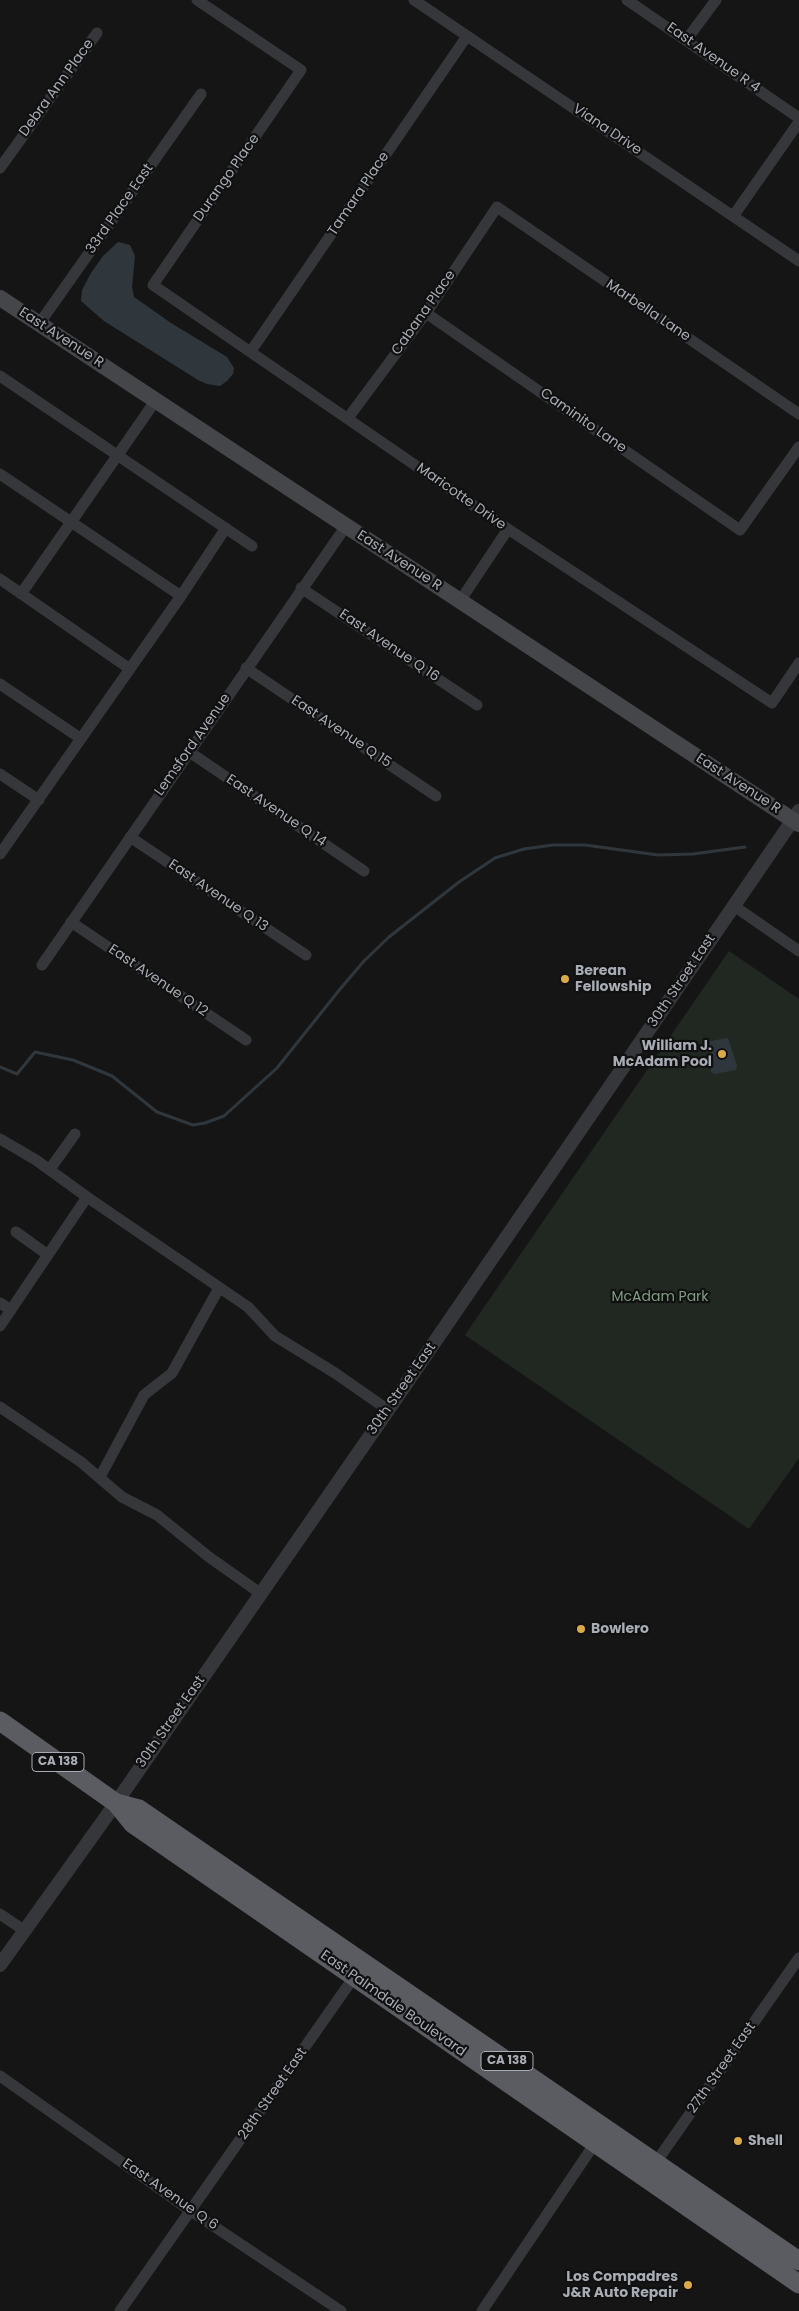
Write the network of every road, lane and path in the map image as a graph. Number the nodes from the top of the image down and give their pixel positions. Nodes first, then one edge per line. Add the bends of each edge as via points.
1 (197, 0) edge
2 (414, 0) edge
3 (627, 0) edge
4 (716, 0) edge
5 (97, 33) dead end
6 (467, 36) junction
7 (687, 39) junction
8 (201, 94) dead end
9 (799, 118) edge
10 (799, 122) edge
11 (0, 168) edge
12 (497, 207) joint
13 (734, 215) junction
14 (799, 261) edge
15 (153, 285) joint
16 (0, 298) edge
17 (426, 313) junction
18 (39, 324) junction
19 (251, 351) junction
20 (0, 376) edge
21 (156, 400) junction
22 (799, 414) edge
23 (348, 418) junction
24 (799, 447) edge
25 (117, 455) junction
26 (0, 474) edge
27 (71, 521) junction
28 (346, 526) junction
29 (226, 528) junction
30 (508, 529) junction
31 (252, 546) dead end
32 (0, 579) edge
33 (301, 588) junction
34 (22, 594) junction
35 (181, 596) junction
36 (460, 601) junction
37 (799, 663) edge
38 (246, 668) junction
39 (130, 669) junction
40 (0, 684) edge
41 (477, 705) dead end
42 (80, 738) junction
43 (188, 751) junction
44 (0, 774) edge
45 (436, 796) dead end
46 (39, 800) junction
47 (797, 818) edge
48 (130, 837) junction
49 (0, 854) edge
50 (364, 871) dead end
51 (734, 906) junction
52 (71, 922) junction
53 (799, 951) edge
54 (306, 955) dead end
55 (42, 964) dead end
56 (246, 1040) dead end
57 (75, 1134) dead end
58 (0, 1139) edge
59 (50, 1169) junction
60 (87, 1197) junction
61 (16, 1232) dead end
62 (48, 1255) junction
63 (219, 1288) junction
64 (0, 1303) edge
65 (11, 1310) junction
66 (0, 1326) edge
67 (0, 1407) edge
68 (388, 1410) junction
69 (100, 1478) junction
70 (260, 1593) junction
71 (0, 1721) edge
72 (116, 1803) junction
73 (0, 1914) edge
74 (25, 1931) junction
75 (799, 1958) edge
76 (0, 1965) edge
77 (354, 1977) junction
78 (0, 2076) edge
79 (596, 2143) junction
80 (651, 2170) junction
81 (191, 2211) junction
82 (799, 2261) edge
83 (799, 2284) edge
84 (120, 2311) edge
85 (341, 2311) edge
86 (482, 2311) edge

1 - 15 street, Durango Place via 301,70
2 - 6 street, Viana Drive
3 - 7 street, East Avenue R 4
4 - 7 street
5 - 11 street, Debra Ann Place
6 - 13 street, Viana Drive
6 - 19 street, Tamara Place
7 - 9 street, East Avenue R 4
8 - 18 street, 33rd Place East
10 - 13 street
12 - 17 street, Cabana Place
12 - 22 street, Marbella Lane
13 - 14 street, Viana Drive
15 - 19 street, Maricotte Drive
16 - 18 main road, East Avenue R
17 - 23 street, Cabana Place
17 - 24 street, Caminito Lane via 740,530
18 - 21 main road, East Avenue R
19 - 23 street, Maricotte Drive
20 - 25 street
21 - 25 street
21 - 28 main road, East Avenue R
23 - 30 street, Maricotte Drive
25 - 27 street
25 - 29 street
26 - 27 street
27 - 34 street
27 - 35 street
28 - 33 street, Lemsford Avenue
28 - 36 main road, East Avenue R
29 - 31 street
29 - 35 street
30 - 36 street
30 - 37 street, Maricotte Drive via 772,703
32 - 34 street
33 - 38 street, Lemsford Avenue
33 - 41 street, East Avenue Q 16
34 - 39 street
35 - 39 street
36 - 47 main road, East Avenue R
38 - 43 street, Lemsford Avenue
38 - 45 street, East Avenue Q 15
39 - 42 street
40 - 42 street
42 - 46 street
43 - 48 street, Lemsford Avenue
43 - 50 street, East Avenue Q 14
44 - 46 street
46 - 49 street
47 - 51 street, 30th Street East
48 - 52 street, Lemsford Avenue
48 - 54 street, East Avenue Q 13
51 - 53 street
51 - 68 street, 30th Street East
52 - 55 street, Lemsford Avenue
52 - 56 street, East Avenue Q 12
57 - 59 street
58 - 59 street
59 - 60 street
60 - 62 street
60 - 63 street
61 - 62 street
62 - 65 street
63 - 68 street via 248,1306 275,1336
63 - 69 street via 172,1373 144,1395
64 - 65 street
65 - 66 street
67 - 69 street
68 - 70 street, 30th Street East
69 - 70 street via 122,1498 157,1516
70 - 72 street, 30th Street East
71 - 72 highway, East Palmdale Boulevard / CA 138
72 - 74 street, 30th Street East
72 - 77 highway, East Palmdale Boulevard / CA 138 via 133,1824
72 - 80 highway, East Palmdale Boulevard / CA 138 via 139,1809
73 - 74 street
74 - 76 street, 30th Street East
75 - 80 street, 27th Street East
77 - 79 highway, East Palmdale Boulevard / CA 138
77 - 81 street, 28th Street East
78 - 81 street, East Avenue Q 6
79 - 80 highway, East Palmdale Boulevard / CA 138
79 - 86 street
80 - 82 highway, East Palmdale Boulevard / CA 138
80 - 83 highway, East Palmdale Boulevard / CA 138
81 - 84 street, 28th Street East
81 - 85 street, East Avenue Q 6

